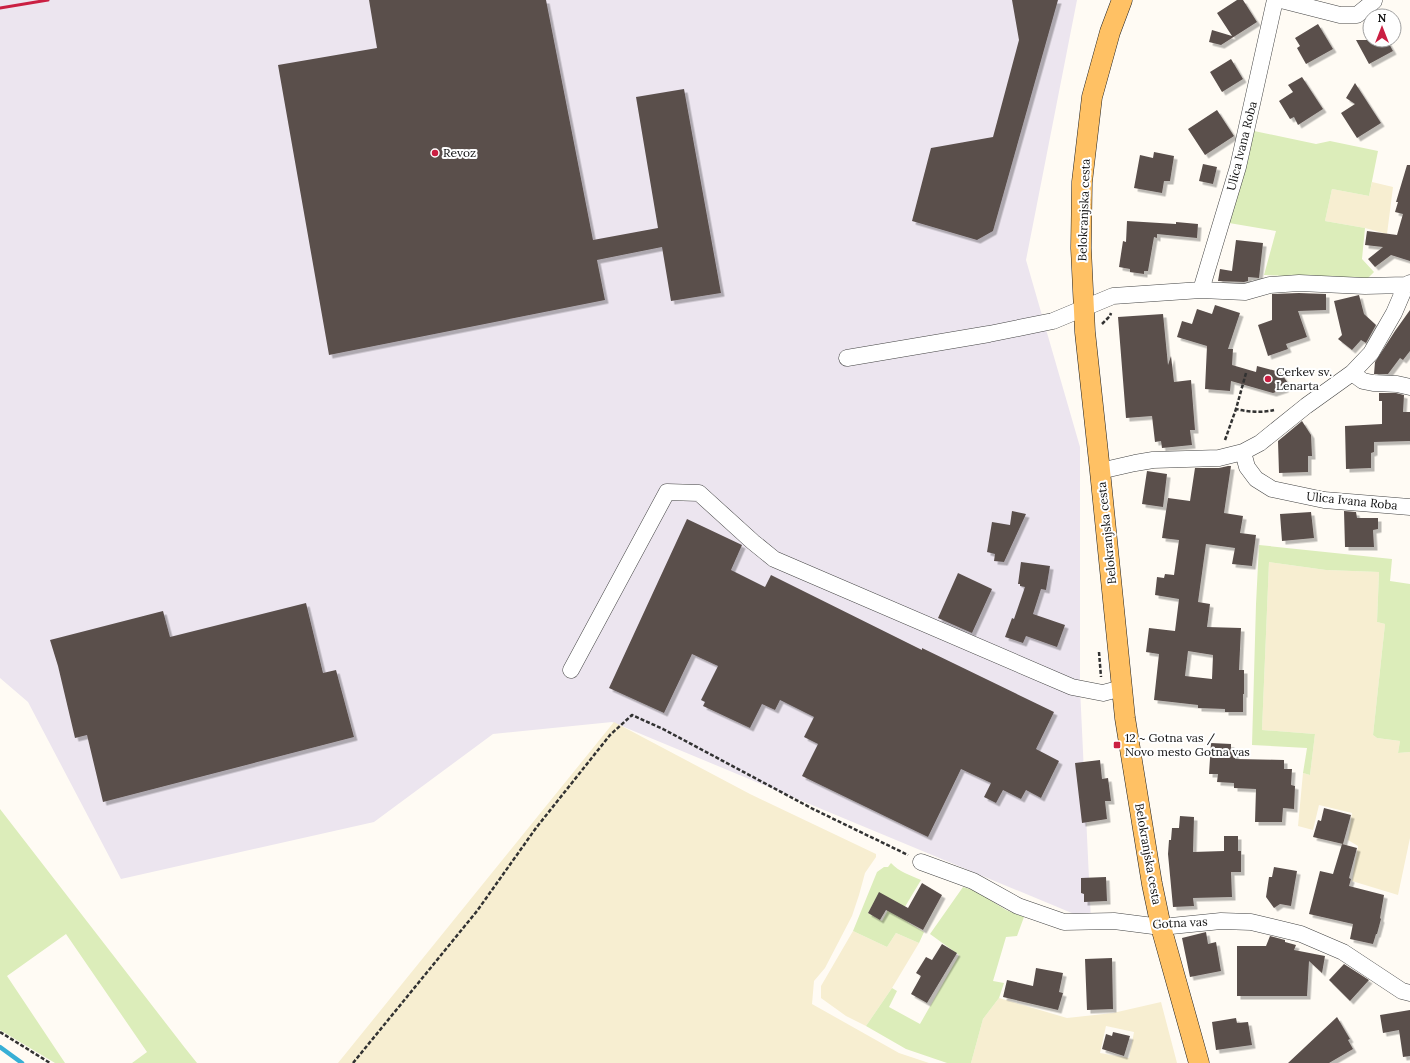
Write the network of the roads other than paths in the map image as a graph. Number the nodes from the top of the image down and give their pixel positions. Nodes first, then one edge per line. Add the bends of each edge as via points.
1 (1122, 0) edge
2 (1275, 0) edge
3 (1281, 0) edge
4 (1374, 0) edge
5 (1408, 284) edge
6 (1201, 290) junction
7 (1084, 309) junction
8 (847, 358) dead end
9 (1352, 374) junction
10 (1410, 387) edge
11 (1243, 452) junction
12 (1100, 471) junction
13 (1410, 508) edge
14 (571, 670) dead end
15 (1122, 688) junction
16 (921, 862) road end
17 (1161, 927) junction
18 (1410, 993) edge
19 (1199, 1063) edge

1 - 7 main road, Belokranjska cesta via 1110,32 1090,112 1082,182 1081,248
2 - 6 street, Ulica Ivana Roba via 1238,167
3 - 4 street via 1340,15 1357,15
5 - 6 street via 1365,286 1299,282 1270,285 1245,292
5 - 9 street via 1371,353
6 - 7 street via 1114,296
7 - 8 street via 1053,321 1020,328
7 - 12 main road, Belokranjska cesta via 1086,350
9 - 10 street via 1364,381
9 - 11 street via 1260,443
11 - 12 street via 1219,458 1153,460
11 - 13 street, Ulica Ivana Roba via 1247,467 1256,479 1272,489 1324,500
12 - 15 main road, Belokranjska cesta
14 - 15 street via 667,492 699,493 774,559 1072,687 1103,693
15 - 17 main road, Belokranjska cesta via 1141,819
16 - 17 street, Gotna vas via 973,881 1018,906 1064,922 1114,921
17 - 18 street, Gotna vas via 1221,921 1251,922 1301,934 1343,952 1402,991
17 - 19 main road, Belokranjska cesta

